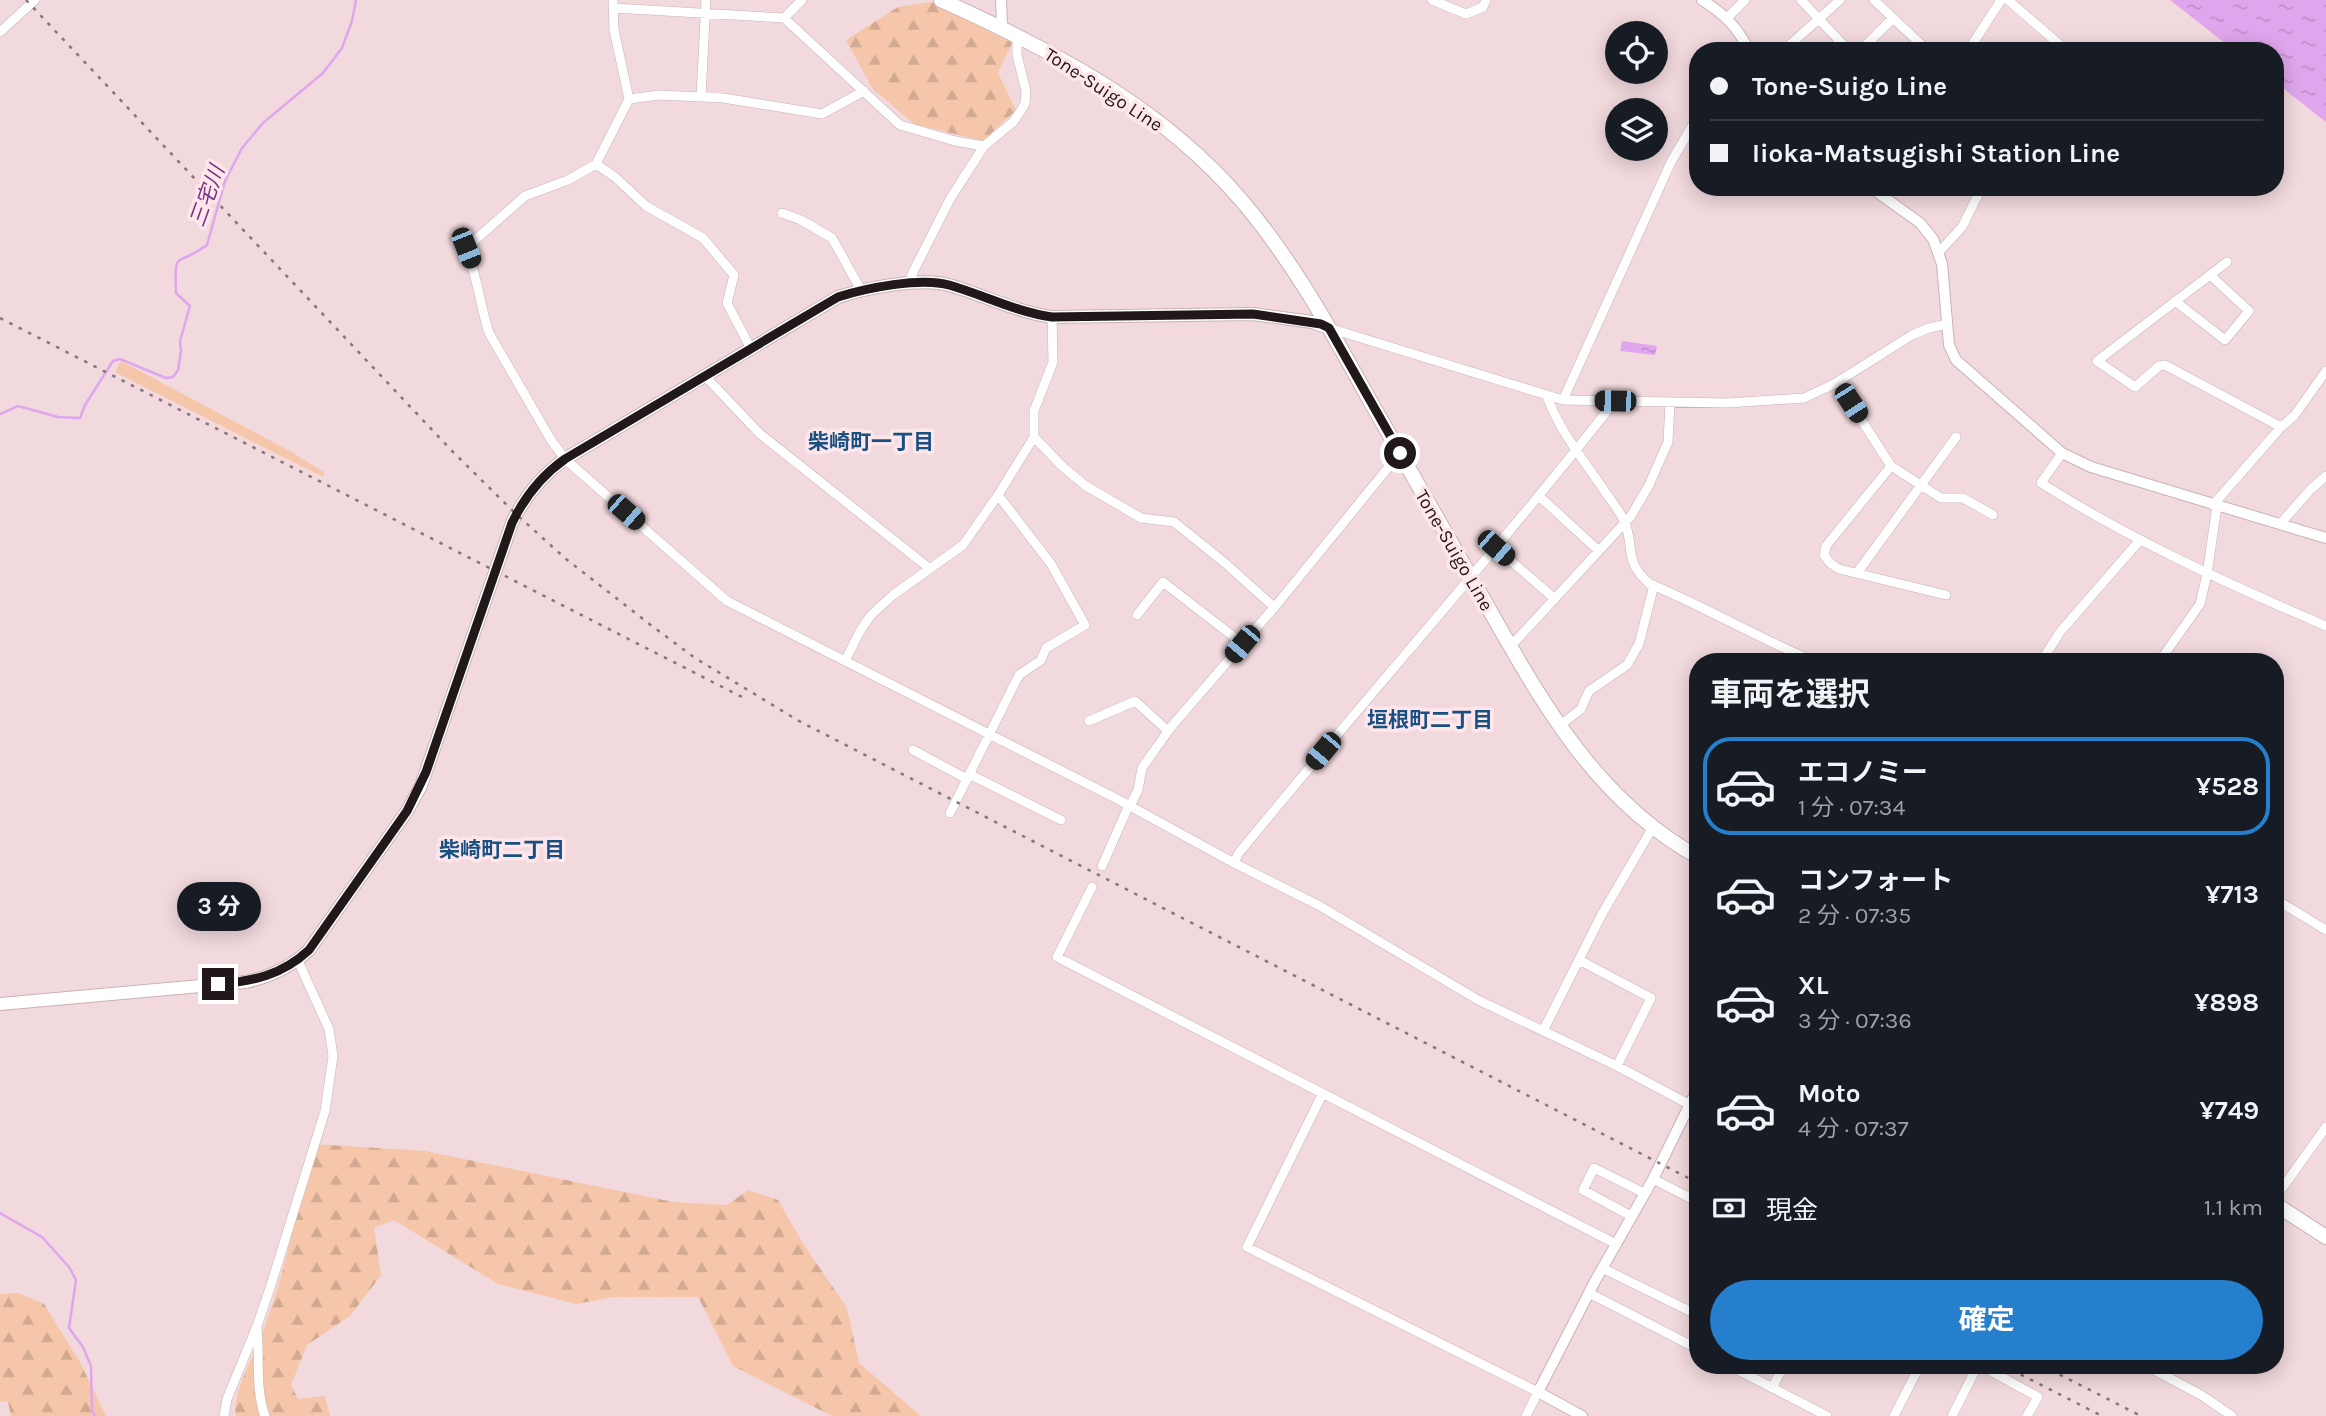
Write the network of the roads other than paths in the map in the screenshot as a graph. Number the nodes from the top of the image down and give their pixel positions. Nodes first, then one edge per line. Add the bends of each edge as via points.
1 (35, 0) edge
2 (706, 0) edge
3 (802, 0) edge
4 (941, 0) edge
5 (1001, 0) edge
6 (1432, 0) edge
7 (1486, 0) edge
8 (1702, 0) edge
9 (1745, 0) edge
10 (1801, 0) edge
11 (1840, 0) edge
12 (1874, 0) edge
13 (2001, 0) edge
14 (2008, 0) edge
15 (613, 4) edge
16 (705, 14) junction
17 (784, 18) junction
18 (1727, 18) junction
19 (1893, 18) junction
20 (1819, 19) junction
21 (1002, 27) junction
22 (0, 32) edge
23 (1017, 36) junction
24 (1745, 42) edge
25 (1793, 42) edge
26 (1841, 42) edge
27 (1869, 42) edge
28 (1918, 42) edge
29 (1975, 42) edge
30 (2057, 42) edge
31 (864, 91) junction
32 (701, 96) junction
33 (629, 99) junction
34 (1689, 131) edge
35 (984, 146) junction
36 (596, 164) junction
37 (1883, 196) edge
38 (1978, 196) edge
39 (782, 213) dead end
40 (1939, 251) junction
41 (2227, 262) dead end
42 (2210, 275) junction
43 (909, 284) junction
44 (861, 290) junction
45 (2175, 301) junction
46 (1052, 317) junction
47 (1947, 324) junction
48 (1329, 328) junction
49 (750, 347) junction
50 (2326, 371) edge
51 (704, 375) junction
52 (1837, 382) junction
53 (1547, 396) junction
54 (1563, 400) junction
55 (1615, 401) junction
56 (1670, 402) junction
57 (2281, 427) junction
58 (1034, 437) junction
59 (1956, 437) dead end
60 (1577, 450) junction
61 (1400, 453) junction
62 (2062, 453) junction
63 (565, 459) junction
64 (1891, 466) junction
65 (2326, 476) edge
66 (1922, 485) junction
67 (998, 495) junction
68 (1539, 496) junction
69 (2215, 506) junction
70 (1993, 515) dead end
71 (1625, 524) junction
72 (2280, 524) junction
73 (2326, 538) edge
74 (2140, 540) junction
75 (1496, 548) junction
76 (1599, 551) junction
77 (929, 568) junction
78 (1857, 573) junction
79 (2207, 574) junction
80 (1471, 579) junction
81 (1654, 585) junction
82 (1946, 595) dead end
83 (1554, 598) junction
84 (1274, 607) junction
85 (1137, 615) dead end
86 (2326, 626) edge
87 (1242, 644) junction
88 (1510, 647) junction
89 (1794, 653) edge
90 (2047, 653) edge
91 (2166, 653) edge
92 (846, 659) junction
93 (1089, 721) dead end
94 (1558, 727) junction
95 (1168, 731) junction
96 (990, 733) junction
97 (913, 750) dead end
98 (968, 776) junction
99 (1130, 806) junction
100 (950, 813) dead end
101 (1061, 820) dead end
102 (1653, 827) junction
103 (1689, 851) edge
104 (1234, 863) junction
105 (1102, 866) dead end
106 (1092, 887) dead end
107 (2284, 904) edge
108 (2326, 930) edge
109 (1579, 960) junction
110 (298, 961) junction
111 (0, 1004) edge
112 (1543, 1031) junction
113 (1617, 1066) junction
114 (1322, 1095) junction
115 (1689, 1105) edge
116 (1689, 1114) edge
117 (2326, 1127) edge
118 (1653, 1179) junction
119 (2284, 1185) edge
120 (1644, 1193) junction
121 (1689, 1197) edge
122 (2284, 1210) edge
123 (1631, 1216) junction
124 (2326, 1237) edge
125 (1616, 1244) junction
126 (1602, 1268) junction
127 (1589, 1293) junction
128 (1689, 1311) edge
129 (257, 1326) junction
130 (1689, 1344) edge
131 (1745, 1374) edge
132 (1779, 1374) edge
133 (1915, 1374) edge
134 (1974, 1374) edge
135 (1996, 1374) edge
136 (2163, 1374) edge
137 (1772, 1388) junction
138 (1538, 1392) junction
139 (224, 1416) edge
140 (265, 1416) edge
141 (1526, 1416) edge
142 (1582, 1416) edge
143 (1827, 1416) edge
144 (1894, 1416) edge
145 (1952, 1416) edge
146 (2027, 1416) edge
147 (2232, 1416) edge

1 - 22 street
2 - 16 street
3 - 17 street
4 - 21 highway, Tone-Suigo Line
5 - 21 street
6 - 7 street via 1466,14
8 - 18 street
9 - 18 street
10 - 20 street
11 - 20 street
12 - 19 street
13 - 29 street
14 - 30 street
15 - 16 street
15 - 33 street
16 - 17 street
16 - 32 street
17 - 31 street
18 - 24 street
19 - 27 street
19 - 28 street
20 - 25 street
20 - 26 street
21 - 23 highway, Tone-Suigo Line
23 - 35 street via 1025,104 1014,121
23 - 48 highway, Tone-Suigo Line via 1086,72 1139,107 1211,168 1273,241
31 - 32 street via 822,114
31 - 35 street via 900,125
32 - 33 street
33 - 36 street
34 - 54 street
35 - 43 street via 950,199
36 - 49 street via 646,206 703,238 728,266 733,275 727,303
36 - 63 street via 525,197 466,248 489,333
37 - 40 street via 1920,223
38 - 40 street via 1962,227
39 - 44 street via 832,238
40 - 47 street
41 - 42 street
42 - 45 street
42 - 45 street via 2249,312 2225,340
43 - 44 main road
43 - 46 main road via 948,285
44 - 49 main road via 838,297
45 - 57 street via 2096,361 2135,387 2165,365
46 - 48 main road via 1253,314
46 - 58 street via 1053,362 1034,411
47 - 52 street via 1912,335
47 - 62 street via 1956,360
48 - 53 street
48 - 61 highway, Tone-Suigo Line
49 - 51 main road
50 - 57 street
51 - 63 main road
51 - 77 street via 759,433
52 - 56 street via 1804,398
52 - 64 street
53 - 54 street
53 - 60 street
54 - 55 street
55 - 56 street
55 - 60 street
56 - 71 street via 1668,442
57 - 69 street
58 - 67 street
58 - 84 street via 1086,486 1141,518 1174,522
59 - 66 street
60 - 68 street
60 - 71 street
61 - 80 highway, Tone-Suigo Line
61 - 84 street
62 - 69 street via 2091,467
62 - 74 street via 2041,483
63 - 92 street via 727,601
63 - 110 main road via 531,489 512,523 415,798
64 - 66 street
64 - 78 street via 1824,551 1829,563
65 - 72 street
66 - 70 street via 1941,498 1963,498
66 - 78 street
67 - 77 street via 963,545
67 - 96 street via 1051,564 1085,625 1046,648 1041,660 1019,675
68 - 75 street
68 - 76 street
69 - 72 street
69 - 79 street
71 - 76 street
71 - 81 street via 1634,567
72 - 73 street
74 - 79 street
74 - 90 street
75 - 80 street
75 - 83 street
76 - 83 street
77 - 92 street via 871,615
78 - 82 street
79 - 86 street
79 - 91 street via 2197,610
80 - 88 highway, Tone-Suigo Line
80 - 104 street via 1340,730
81 - 89 street
81 - 94 street via 1639,645 1627,665 1589,691 1581,709
83 - 88 street
84 - 87 street
85 - 87 street via 1163,582
87 - 95 street
88 - 94 highway, Tone-Suigo Line
92 - 96 street
93 - 95 street via 1135,701
94 - 102 highway, Tone-Suigo Line via 1599,777
95 - 99 street via 1142,768
96 - 98 street
96 - 99 street
97 - 98 street
98 - 100 street
98 - 101 street
99 - 104 street
99 - 105 street
102 - 103 highway, Tone-Suigo Line
102 - 109 street
104 - 112 street via 1320,906 1478,1000
106 - 114 street via 1057,957
107 - 108 street
109 - 112 street
109 - 113 street via 1651,998
110 - 111 main road via 271,976 245,982
110 - 129 street via 330,1029 333,1056 317,1140
112 - 113 street
113 - 115 street
114 - 125 street
114 - 138 street via 1247,1247
116 - 118 street
117 - 119 street
118 - 120 street
118 - 121 street
120 - 123 street
120 - 123 street via 1594,1168 1583,1190
122 - 124 highway
123 - 125 street
125 - 126 street
126 - 127 street
126 - 128 street
127 - 130 street
127 - 138 street
129 - 139 street
129 - 140 street via 258,1398
131 - 137 street
132 - 137 street
133 - 144 street
134 - 145 street
135 - 146 street via 2038,1397
136 - 147 street
137 - 143 street
138 - 141 street
138 - 142 street

